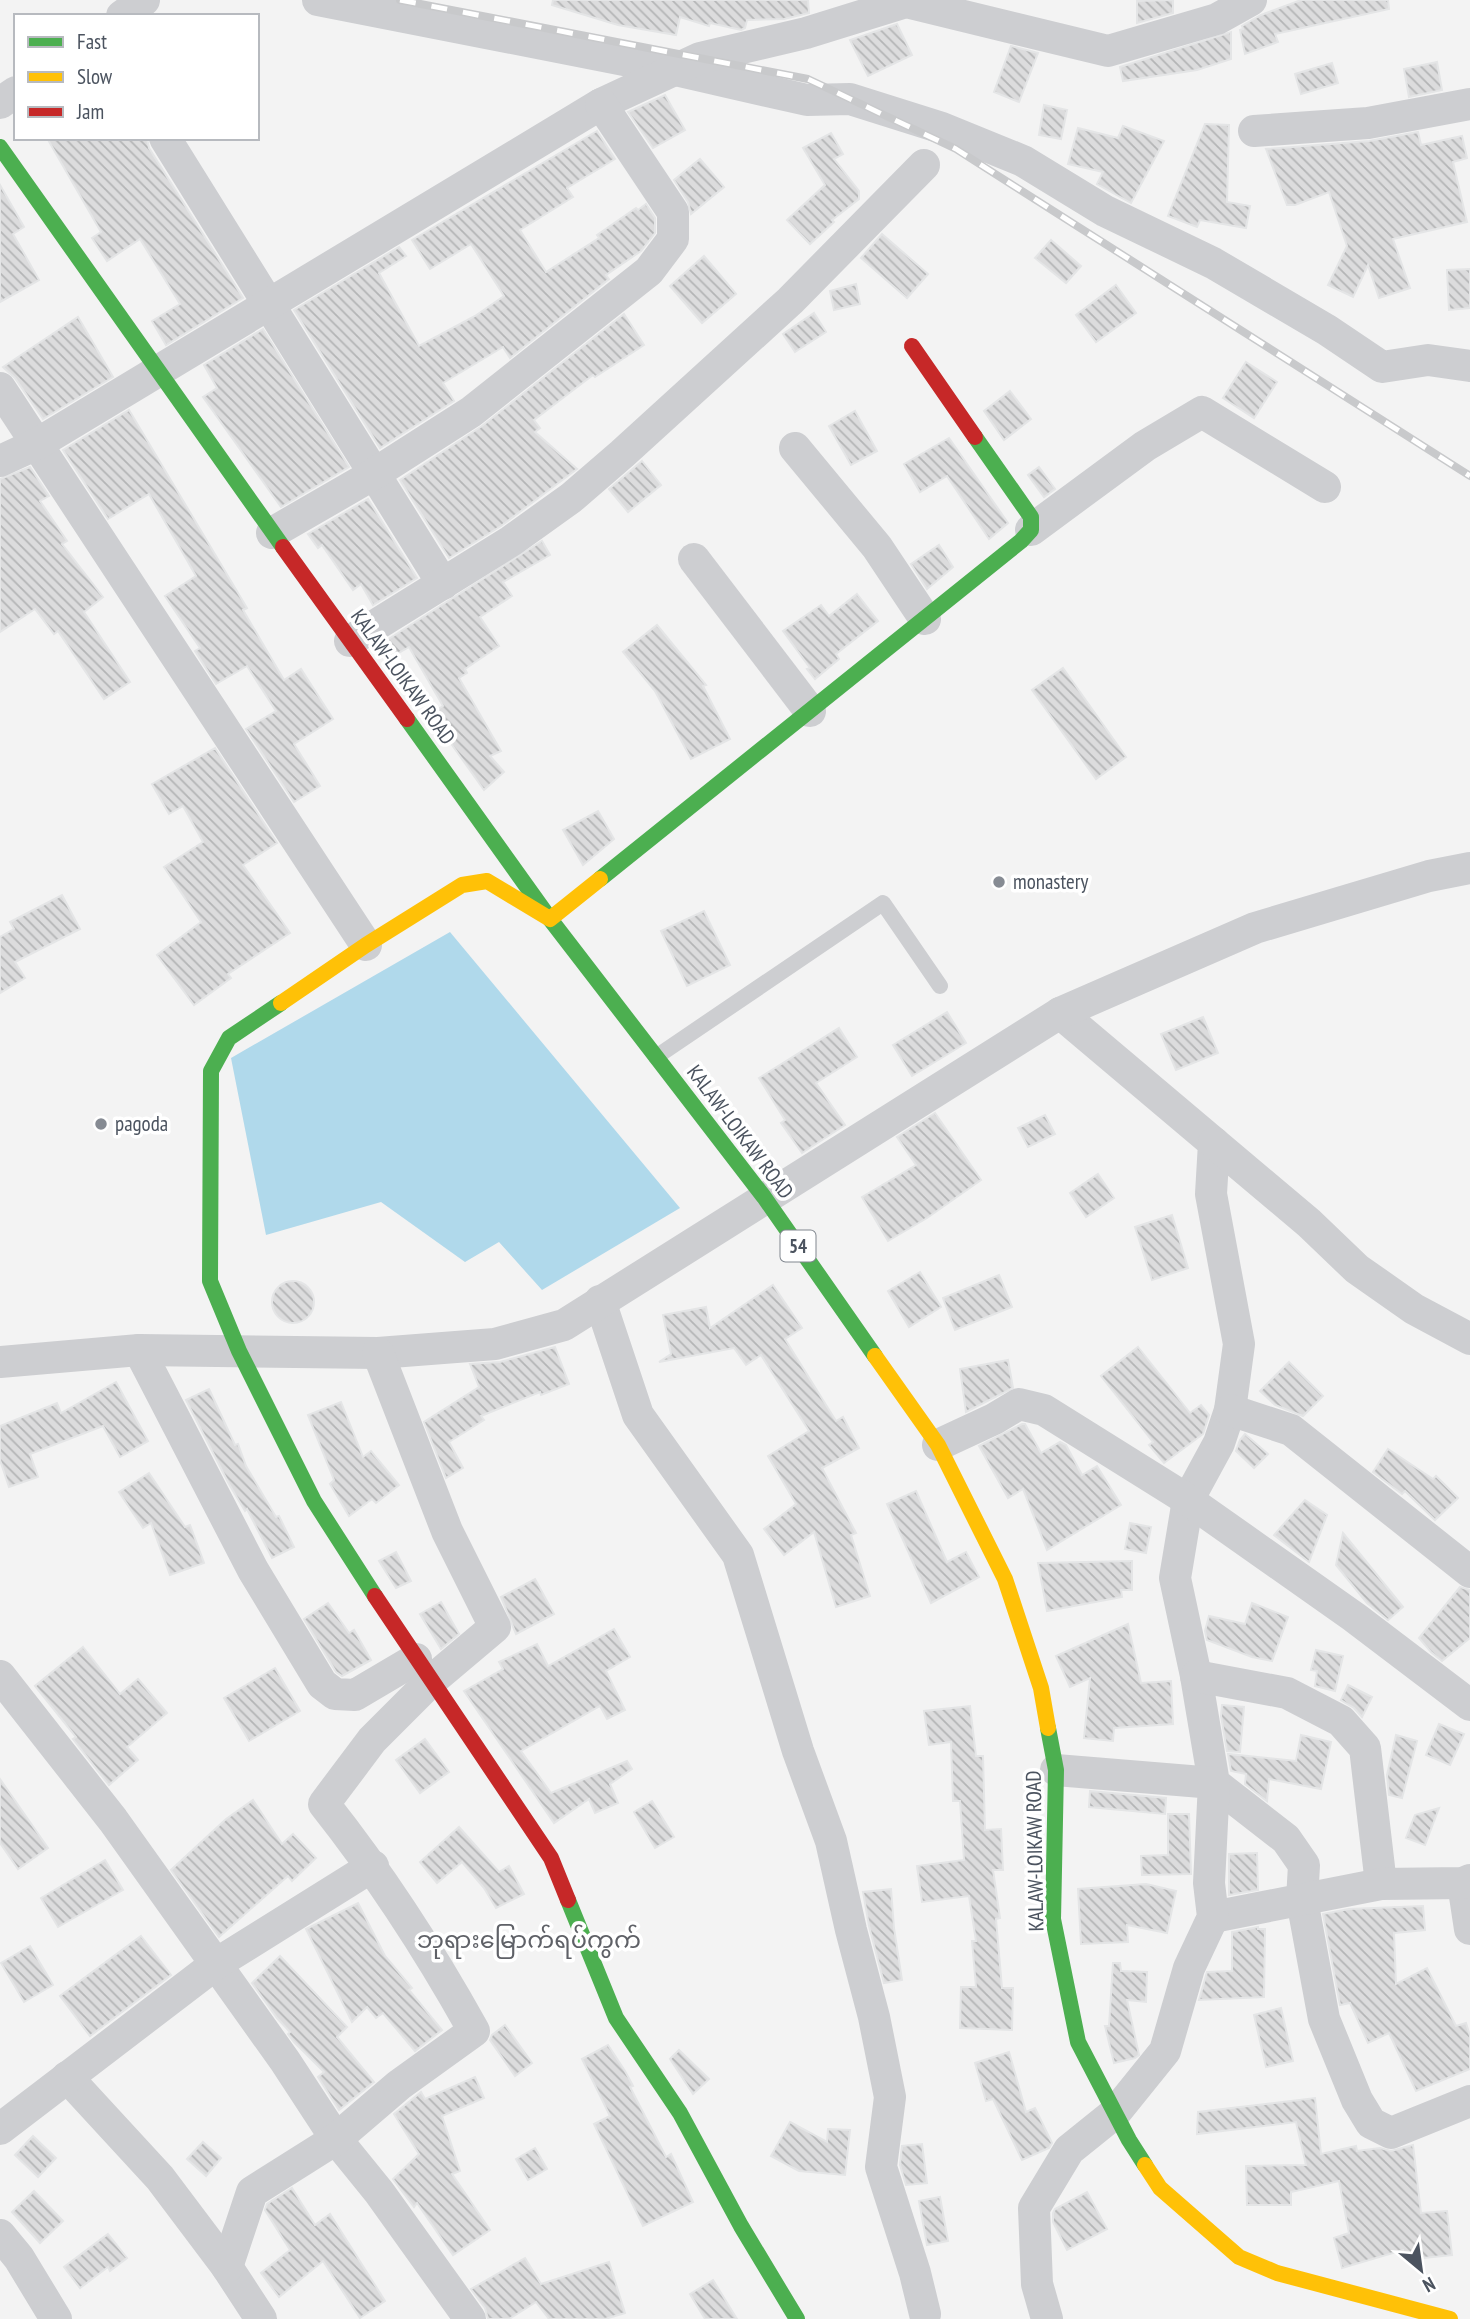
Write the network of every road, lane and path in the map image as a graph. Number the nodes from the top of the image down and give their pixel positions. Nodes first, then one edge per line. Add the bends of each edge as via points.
1 (144, 0) edge
2 (318, 0) edge
3 (1251, 0) edge
4 (125, 14) edge
5 (675, 70) junction
6 (601, 104) junction
7 (1470, 104) edge
8 (1254, 131) dead end
9 (166, 140) edge
10 (0, 148) edge
11 (924, 165) dead end
12 (268, 304) junction
13 (912, 346) dead end
14 (1470, 366) edge
15 (157, 371) junction
16 (0, 388) edge
17 (37, 444) junction
18 (795, 448) dead end
19 (0, 461) edge
20 (374, 474) junction
21 (1325, 487) dead end
22 (1031, 530) junction
23 (272, 533) junction
24 (694, 559) dead end
25 (443, 584) junction
26 (925, 619) junction
27 (350, 640) junction
28 (810, 711) junction
29 (1470, 868) edge
30 (550, 919) junction
31 (366, 945) junction
32 (940, 986) dead end
33 (1060, 1013) junction
34 (656, 1057) junction
35 (1214, 1143) junction
36 (764, 1197) junction
37 (600, 1301) junction
38 (1470, 1339) edge
39 (139, 1350) junction
40 (239, 1351) junction
41 (378, 1353) junction
42 (0, 1362) edge
43 (1230, 1410) junction
44 (938, 1446) junction
45 (1188, 1500) junction
46 (1470, 1572) edge
47 (423, 1670) junction
48 (0, 1676) edge
49 (1196, 1676) junction
50 (1470, 1705) edge
51 (1056, 1770) junction
52 (1214, 1783) junction
53 (373, 1866) junction
54 (1466, 1881) edge
55 (1381, 1884) junction
56 (1302, 1900) junction
57 (1213, 1917) junction
58 (1470, 1929) edge
59 (216, 1964) junction
60 (67, 2077) junction
61 (1470, 2101) edge
62 (1115, 2113) junction
63 (0, 2129) edge
64 (336, 2139) junction
65 (0, 2235) edge
66 (227, 2267) junction
67 (925, 2314) dead end
68 (57, 2319) edge
69 (261, 2319) edge
70 (470, 2319) edge
71 (797, 2319) edge
72 (1046, 2319) edge
73 (1450, 2319) edge

1 - 4 street
2 - 5 street
3 - 5 street via 1217,19 1108,51 906,2 806,33 700,58
5 - 6 street
5 - 14 street via 807,100 850,99 942,128 1023,162 1105,211 1213,263 1382,367 1428,360
6 - 12 street
6 - 20 street via 673,212 673,239 649,271 482,404
7 - 8 street via 1368,123
9 - 12 street
10 - 15 main road, KALAW-LOIKAW ROAD / 54
11 - 25 street via 790,301 622,454 551,512
12 - 15 street
12 - 20 street
13 - 22 main road via 1031,517
15 - 17 street
15 - 23 main road, KALAW-LOIKAW ROAD / 54
16 - 17 street
17 - 19 street
17 - 31 street
18 - 26 street via 877,547
20 - 23 street
20 - 25 street
21 - 22 street via 1202,412 1145,446
22 - 26 main road
23 - 27 main road, KALAW-LOIKAW ROAD / 54
24 - 28 street
25 - 27 street
26 - 28 main road
27 - 30 main road, KALAW-LOIKAW ROAD / 54
28 - 30 main road
29 - 33 street via 1255,928
30 - 31 main road via 487,881 462,885
30 - 34 main road, KALAW-LOIKAW ROAD / 54
31 - 40 main road via 229,1038 211,1071 210,1280
32 - 34 lane via 883,903
33 - 35 street
33 - 36 street
34 - 36 main road, KALAW-LOIKAW ROAD / 54
35 - 38 street via 1357,1269 1413,1309
35 - 43 street via 1211,1194 1239,1344
36 - 37 street
36 - 44 main road, KALAW-LOIKAW ROAD / 54
37 - 41 street via 564,1325 495,1344
37 - 67 street via 638,1415 738,1555 831,1842 890,2097 881,2166
39 - 40 street
39 - 42 street
39 - 47 street via 253,1570 322,1684 335,1694 355,1695
40 - 41 street
40 - 47 main road via 314,1501
41 - 47 street via 447,1531 495,1627
43 - 45 street via 1220,1443
43 - 46 street via 1291,1430
44 - 45 street via 1019,1404 1044,1410
44 - 51 main road, KALAW-LOIKAW ROAD / 54 via 1005,1579 1041,1688
45 - 49 street via 1175,1578
45 - 50 street
47 - 53 street via 324,1804
47 - 71 main road via 551,1857 616,2018 680,2113
48 - 59 street via 113,1820
49 - 52 street
49 - 55 street via 1287,1693 1341,1721 1365,1748
51 - 52 street
51 - 62 main road, KALAW-LOIKAW ROAD / 54 via 1053,1919 1079,2042
52 - 56 street via 1286,1839 1304,1865
52 - 57 street via 1209,1884
53 - 59 street
53 - 64 street via 435,1960 474,2031 399,2085
54 - 55 street
54 - 58 street
55 - 56 street
56 - 57 street
56 - 61 street via 1324,2020 1371,2123 1391,2133
57 - 62 street via 1189,1968 1165,2051
59 - 60 street
59 - 64 street
60 - 63 street
60 - 66 street via 160,2179
62 - 72 street via 1069,2150 1034,2208 1037,2284
62 - 73 main road, KALAW-LOIKAW ROAD / 54 via 1160,2188 1239,2258 1277,2273
64 - 66 street via 252,2192
64 - 70 street
65 - 68 street
66 - 69 street

